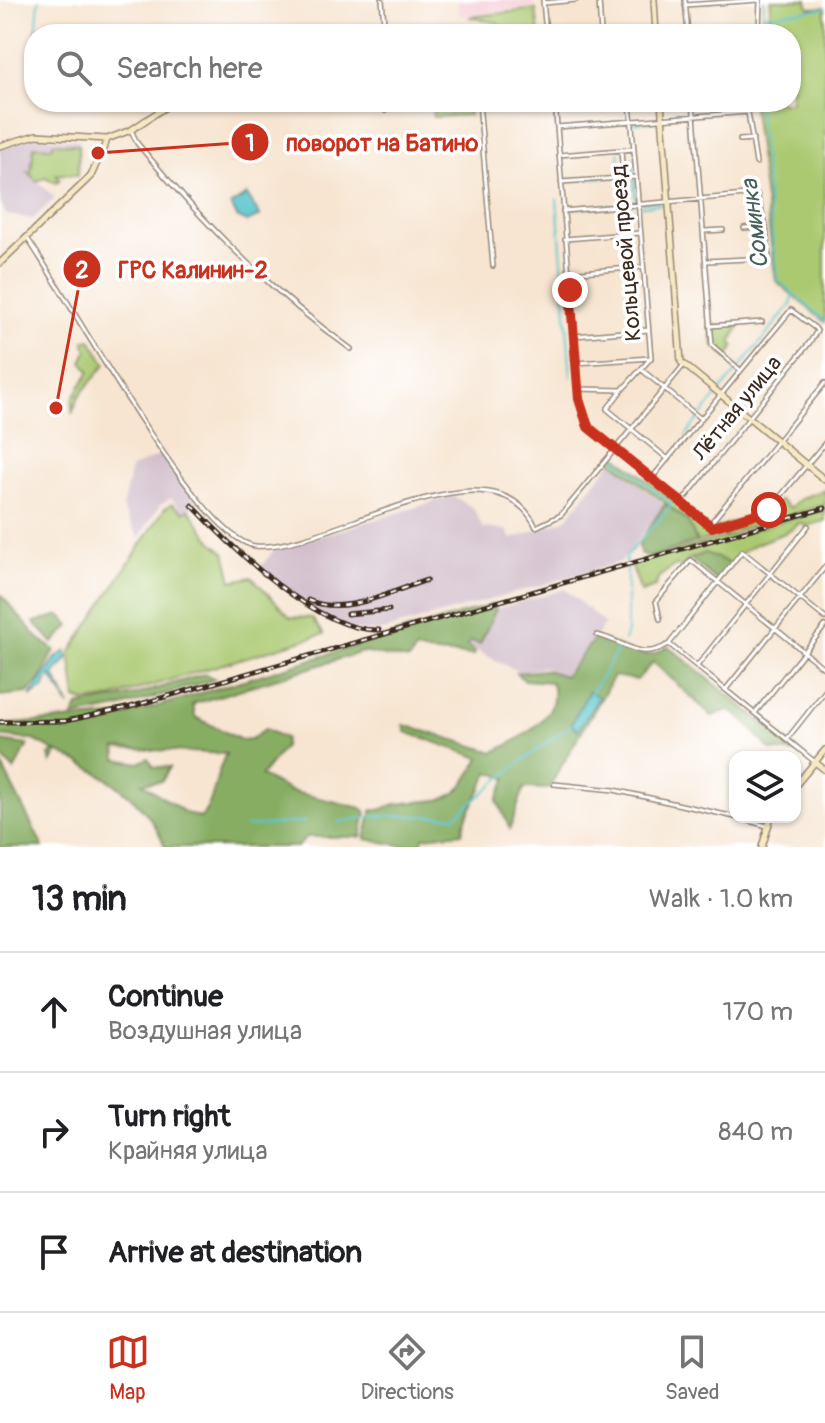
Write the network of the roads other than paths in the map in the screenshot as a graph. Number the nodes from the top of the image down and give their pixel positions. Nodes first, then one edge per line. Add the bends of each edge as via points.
1 (382, 0) edge
2 (576, 0) edge
3 (599, 0) edge
4 (654, 0) edge
5 (760, 0) edge
6 (543, 1) edge
7 (721, 1) edge
8 (685, 3) edge
9 (384, 24) edge
10 (545, 24) edge
11 (600, 24) edge
12 (655, 24) edge
13 (687, 24) edge
14 (759, 24) edge
15 (158, 112) edge
16 (480, 112) edge
17 (556, 112) edge
18 (631, 112) edge
19 (662, 112) edge
20 (694, 112) edge
21 (694, 117) junction
22 (663, 119) junction
23 (632, 121) junction
24 (557, 127) junction
25 (131, 130) junction
26 (107, 139) junction
27 (753, 139) junction
28 (740, 140) dead end
29 (0, 146) edge
30 (634, 149) junction
31 (621, 150) junction
32 (559, 155) junction
33 (756, 163) dead end
34 (636, 177) junction
35 (623, 178) junction
36 (561, 182) junction
37 (701, 199) junction
38 (669, 202) junction
39 (638, 204) junction
40 (563, 211) junction
41 (766, 226) junction
42 (744, 228) dead end
43 (723, 230) dead end
44 (704, 231) junction
45 (640, 233) junction
46 (27, 238) junction
47 (565, 239) junction
48 (706, 261) junction
49 (0, 263) edge
50 (493, 266) dead end
51 (643, 267) junction
52 (568, 273) junction
53 (762, 322) dead end
54 (710, 326) junction
55 (648, 330) junction
56 (574, 336) junction
57 (351, 349) dead end
58 (651, 358) junction
59 (576, 363) junction
60 (683, 366) junction
61 (641, 370) junction
62 (740, 370) junction
63 (825, 383) edge
64 (578, 389) junction
65 (664, 389) junction
66 (622, 390) junction
67 (720, 395) junction
68 (749, 418) junction
69 (701, 419) junction
70 (631, 429) junction
71 (778, 441) junction
72 (825, 443) edge
73 (615, 449) junction
74 (668, 459) junction
75 (807, 465) junction
76 (651, 479) junction
77 (825, 480) edge
78 (681, 503) junction
79 (710, 526) junction
80 (808, 526) dead end
81 (825, 567) edge
82 (771, 574) junction
83 (717, 582) junction
84 (800, 598) junction
85 (746, 606) junction
86 (825, 618) edge
87 (660, 619) dead end
88 (825, 626) edge
89 (774, 629) junction
90 (597, 635) dead end
91 (669, 644) junction
92 (805, 654) junction
93 (697, 666) junction
94 (825, 669) edge
95 (726, 689) junction
96 (825, 691) edge
97 (755, 713) junction
98 (787, 739) junction
99 (825, 750) edge
100 (815, 762) junction
101 (825, 770) edge
102 (801, 779) edge
103 (554, 784) dead end
104 (729, 816) edge
105 (756, 823) edge
106 (768, 823) edge
107 (767, 826) junction
108 (762, 847) edge

1 - 9 street
2 - 6 street
3 - 11 street
4 - 12 main road
5 - 7 street
5 - 14 street
6 - 10 street
7 - 8 street
8 - 13 street
15 - 25 main road
16 - 50 street
17 - 24 street
18 - 23 street, Кольцевой проезд
19 - 22 main road
20 - 21 street
21 - 22 street
21 - 27 street via 748,112
21 - 37 street
22 - 23 street
22 - 38 main road
23 - 24 street
23 - 30 street, Кольцевой проезд
24 - 32 street
25 - 26 main road
25 - 57 street via 199,215 257,272
26 - 29 main road via 36,135
26 - 46 main road via 91,176
27 - 28 street
27 - 33 street
30 - 31 street
30 - 34 street, Кольцевой проезд
31 - 32 street
31 - 35 street
32 - 36 street
34 - 35 street
34 - 39 street, Кольцевой проезд
35 - 36 street
36 - 40 street
37 - 38 street
37 - 41 street via 757,194
37 - 44 street
38 - 39 street
38 - 60 main road
39 - 40 street
39 - 45 street, Кольцевой проезд
40 - 47 street
41 - 42 street
41 - 48 street via 769,258
43 - 44 street
44 - 48 street
45 - 47 street
45 - 51 street, Кольцевой проезд
46 - 49 main road
46 - 73 street via 179,476 211,515 248,544 278,546 465,490 519,505 536,527 557,520
47 - 52 street
48 - 54 street
51 - 52 street
51 - 55 street, Кольцевой проезд
52 - 56 street
53 - 54 street
54 - 62 street via 713,348
55 - 56 street
55 - 58 street, Кольцевой проезд
56 - 59 street
58 - 59 street
58 - 61 street, Кольцевой проезд
59 - 64 street
60 - 65 street
60 - 67 main road
61 - 65 street
61 - 66 street, Кольцевой проезд
62 - 67 street
62 - 68 street, Лётная улица via 789,311 817,331
63 - 71 street
64 - 66 street
64 - 73 street via 588,427
65 - 69 street
65 - 70 street
66 - 70 street, Кольцевой проезд via 608,404 609,411
67 - 68 main road
67 - 69 street
68 - 71 main road
68 - 78 street, Лётная улица
69 - 74 street
70 - 73 street
70 - 74 street
71 - 75 main road
71 - 79 street
72 - 75 street
73 - 76 street
74 - 76 street
75 - 77 main road
75 - 79 street via 769,510
76 - 78 street
78 - 79 street
80 - 82 street
81 - 84 street
82 - 83 street via 742,551
82 - 84 street
82 - 85 street
83 - 85 street
83 - 87 street via 691,560 656,601
83 - 91 street
84 - 86 street
84 - 89 street
85 - 89 street
85 - 93 street
88 - 92 street
89 - 92 street
89 - 95 street
90 - 91 street via 644,653
91 - 93 street
92 - 94 street
92 - 97 street
93 - 95 street
95 - 97 street
96 - 98 street
97 - 98 street
98 - 100 street
99 - 100 main road
100 - 101 main road
100 - 102 main road
103 - 104 street via 614,790
105 - 107 street
106 - 107 main road
107 - 108 main road

